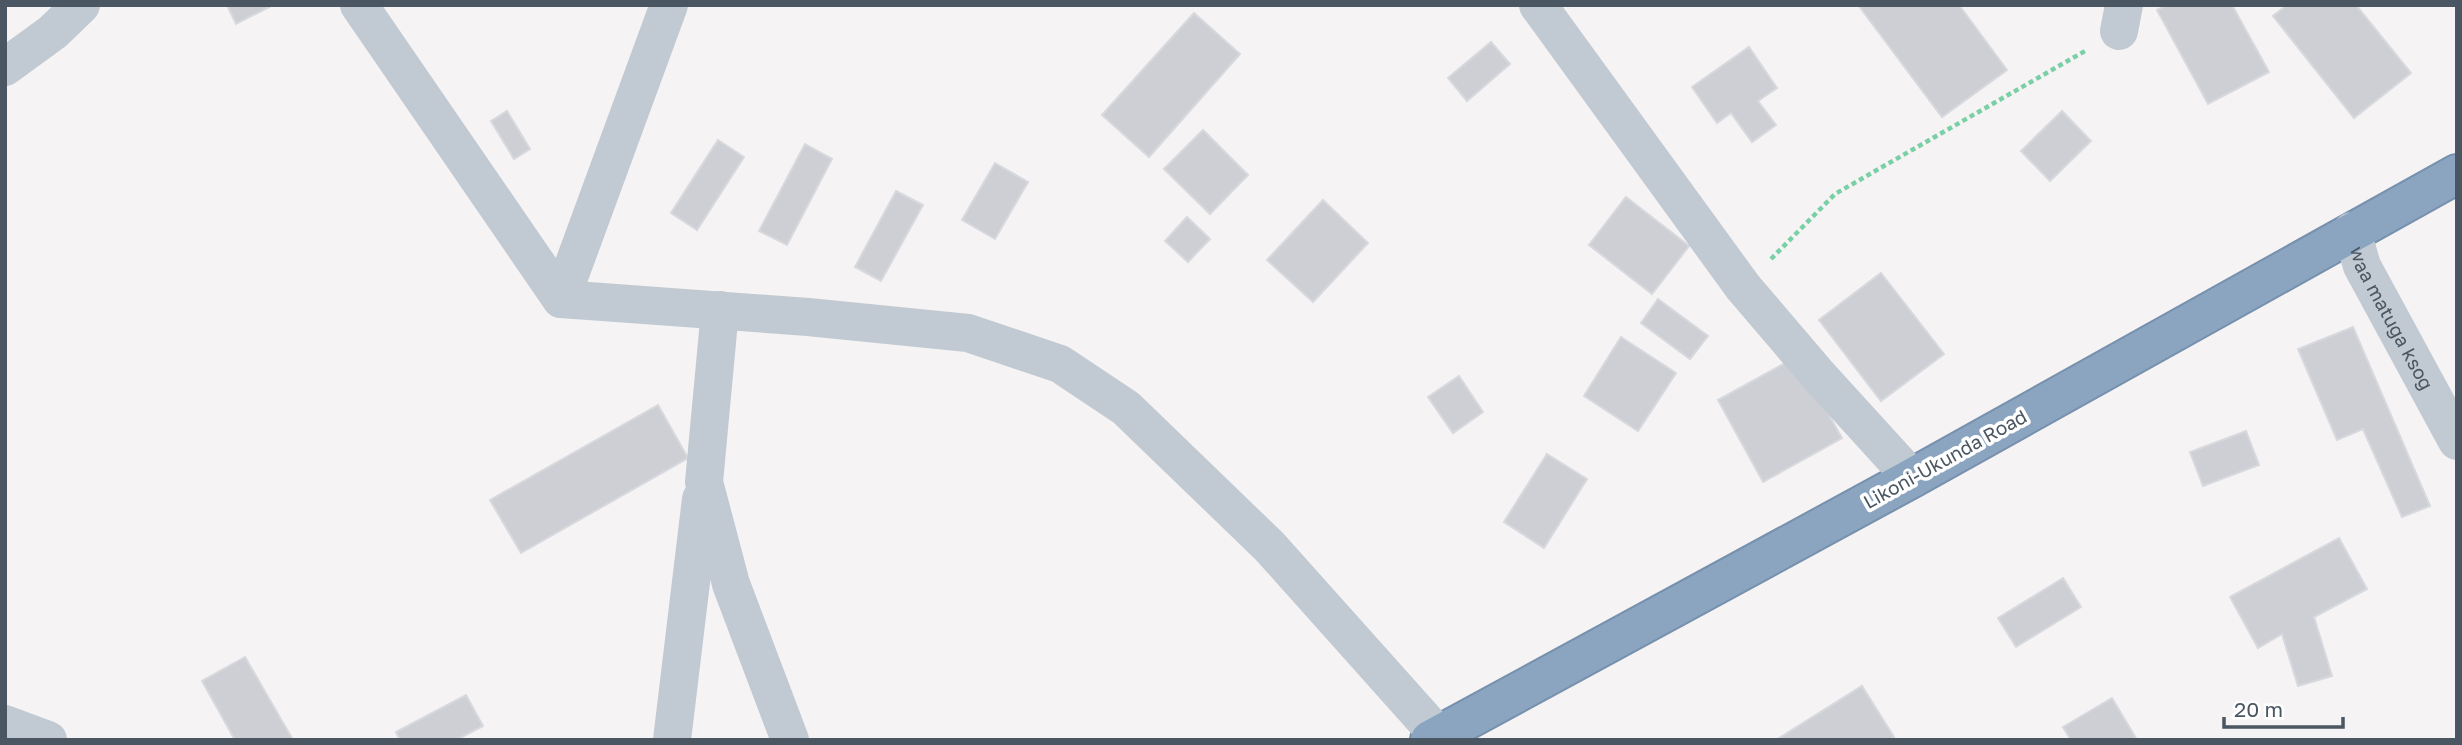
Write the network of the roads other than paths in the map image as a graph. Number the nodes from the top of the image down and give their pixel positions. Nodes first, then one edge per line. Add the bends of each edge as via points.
1 (81, 5) edge
2 (359, 5) edge
3 (669, 5) edge
4 (1538, 5) edge
5 (5, 66) edge
6 (2457, 174) edge
7 (2351, 231) junction
8 (561, 299) junction
9 (720, 310) junction
10 (2457, 441) edge
11 (1912, 478) junction
12 (704, 482) junction
13 (5, 724) edge
14 (1434, 737) edge
15 (48, 740) edge
16 (672, 740) edge
17 (790, 740) edge

1 - 5 street
2 - 8 street
3 - 8 street
4 - 11 street via 1743,287
6 - 7 highway, Likoni-Ukunda Road
7 - 10 street, waa matuga ksog via 2362,266
7 - 11 highway, Likoni-Ukunda Road
8 - 9 street
9 - 12 street
9 - 14 street via 968,333 1060,364 1126,408 1269,546
11 - 14 highway, Likoni-Ukunda Road
12 - 16 street
12 - 17 street via 731,584
13 - 15 street

